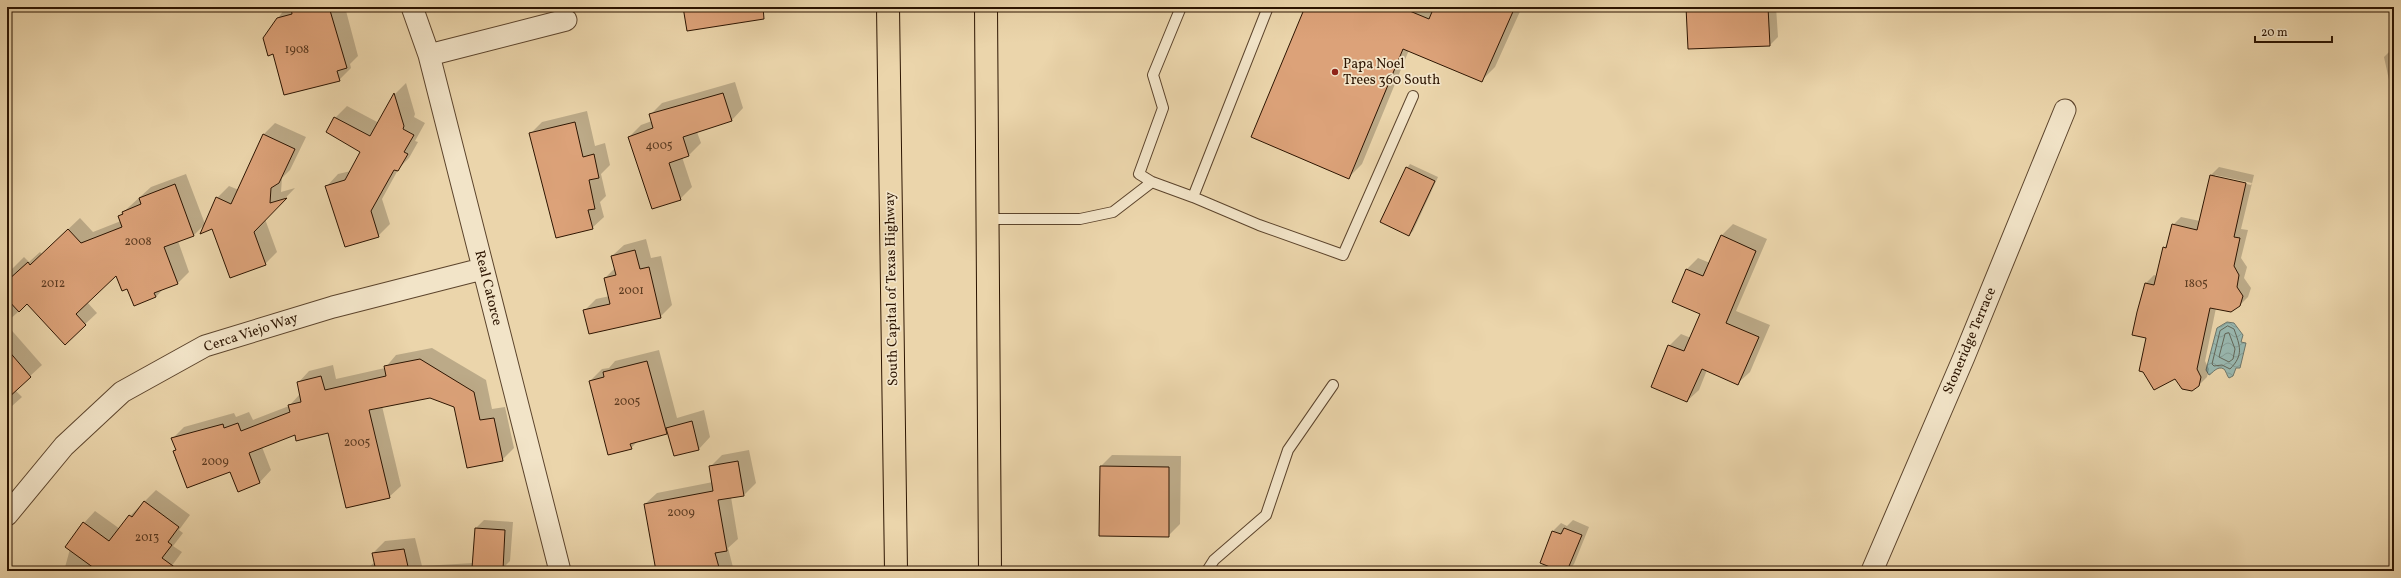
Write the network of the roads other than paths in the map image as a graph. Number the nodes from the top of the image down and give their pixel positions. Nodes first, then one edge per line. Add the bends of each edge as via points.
1 (412, 7) edge
2 (888, 7) edge
3 (986, 7) edge
4 (1181, 7) edge
5 (1268, 7) edge
6 (566, 20) dead end
7 (428, 56) junction
8 (1413, 96) dead end
9 (2065, 110) dead end
10 (1152, 182) junction
11 (1193, 197) junction
12 (987, 219) junction
13 (482, 269) junction
14 (1333, 384) dead end
15 (7, 515) edge
16 (560, 571) edge
17 (896, 571) edge
18 (990, 571) edge
19 (1207, 571) edge
20 (1872, 571) edge

1 - 7 street, Real Catorce
2 - 17 highway, South Capital of Texas Highway
3 - 12 highway
4 - 10 lane via 1152,75 1163,108 1139,174
5 - 11 lane
6 - 7 street
7 - 13 street, Real Catorce
8 - 11 lane via 1343,255 1259,225
9 - 20 street, Stoneridge Terrace via 1964,357
10 - 11 lane
10 - 12 lane via 1113,212 1080,219
12 - 18 highway
13 - 15 street, Cerca Viejo Way via 333,307 205,346 122,392 64,446
13 - 16 street, Real Catorce
14 - 19 lane via 1288,450 1266,515 1214,560

